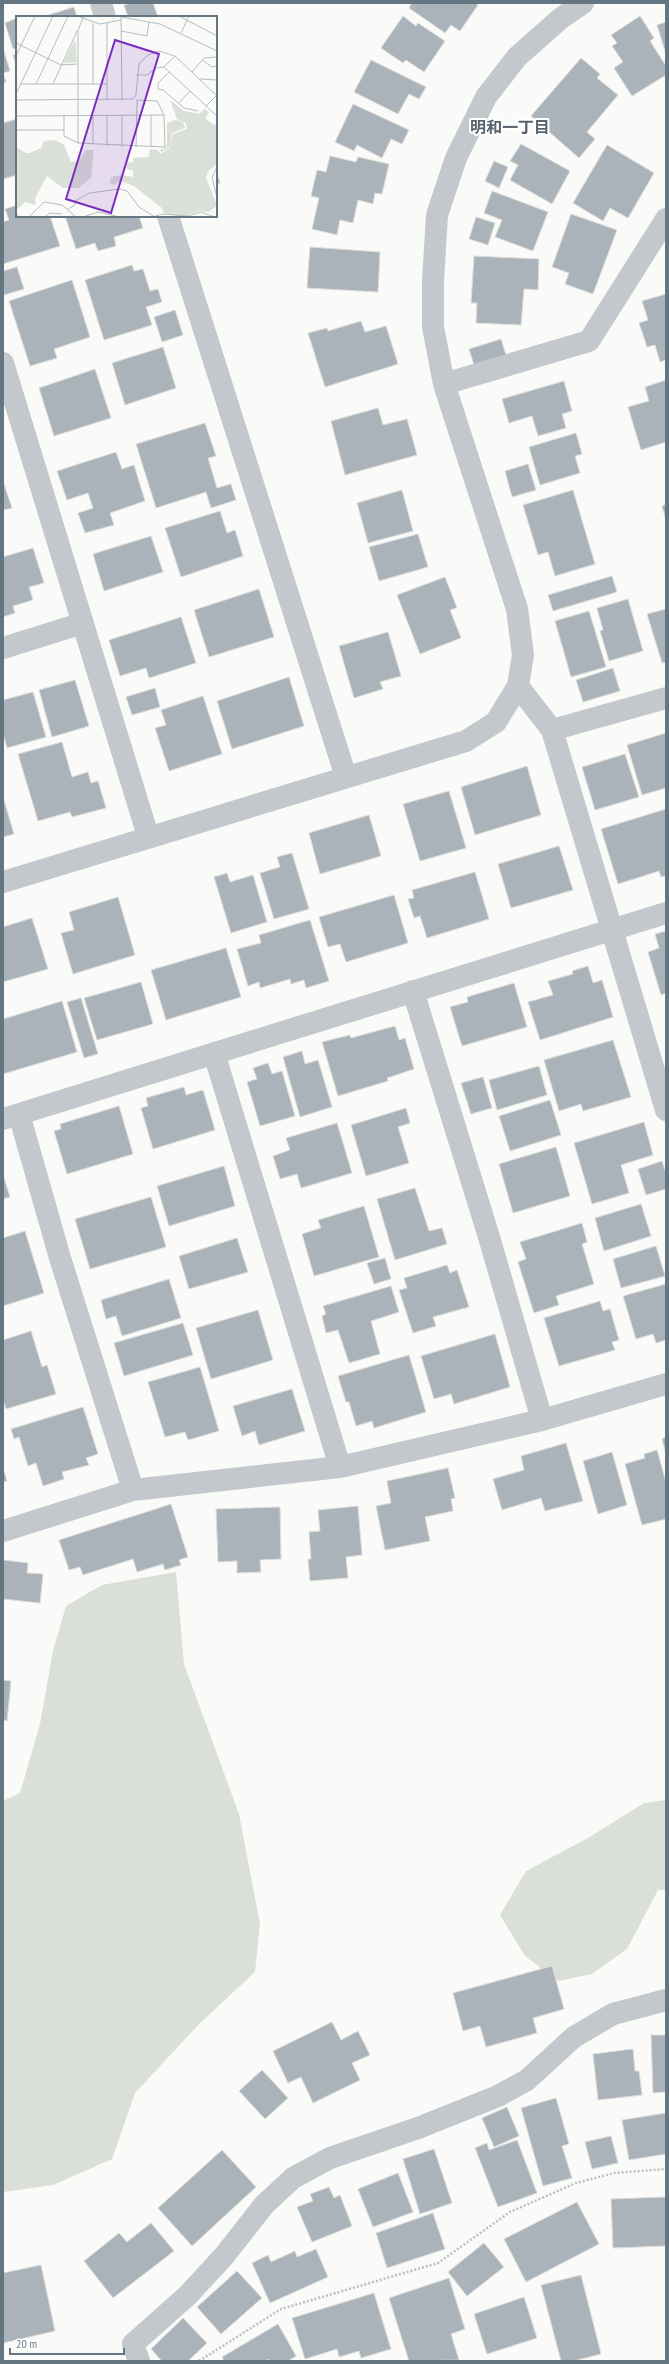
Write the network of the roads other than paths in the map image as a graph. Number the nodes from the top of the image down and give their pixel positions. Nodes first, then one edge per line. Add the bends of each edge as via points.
1 (101, 3) edge
2 (583, 3) edge
3 (105, 16) edge
4 (168, 217) edge
5 (666, 219) edge
6 (3, 363) edge
7 (444, 384) junction
8 (83, 623) junction
9 (3, 648) edge
10 (518, 686) junction
11 (666, 698) edge
12 (552, 730) junction
13 (346, 777) junction
14 (148, 836) junction
15 (3, 882) edge
16 (666, 913) edge
17 (611, 930) junction
18 (413, 992) junction
19 (214, 1053) junction
20 (666, 1110) edge
21 (11, 1116) edge
22 (666, 1384) edge
23 (542, 1420) junction
24 (340, 1467) junction
25 (133, 1490) junction
26 (3, 1531) edge
27 (666, 2000) edge
28 (139, 2361) edge

1 - 3 street
2 - 7 street via 560,19 517,57 486,97 456,158 437,215 433,282 434,327
4 - 13 street
5 - 7 street via 589,341
6 - 8 street
7 - 10 street via 517,609 524,655
8 - 9 street
8 - 14 street
10 - 12 street
10 - 13 street via 496,722 466,741
11 - 12 street
12 - 17 street
13 - 14 street
14 - 15 street
16 - 17 street
17 - 18 street
17 - 20 street
18 - 19 street
18 - 23 street via 489,1237
19 - 21 street
19 - 24 street
21 - 25 street via 60,1258
22 - 23 street
23 - 24 street
24 - 25 street
25 - 26 street
27 - 28 street via 613,2014 574,2037 527,2080 498,2096 418,2128 330,2158 293,2178 264,2205 224,2256 188,2295 133,2344

